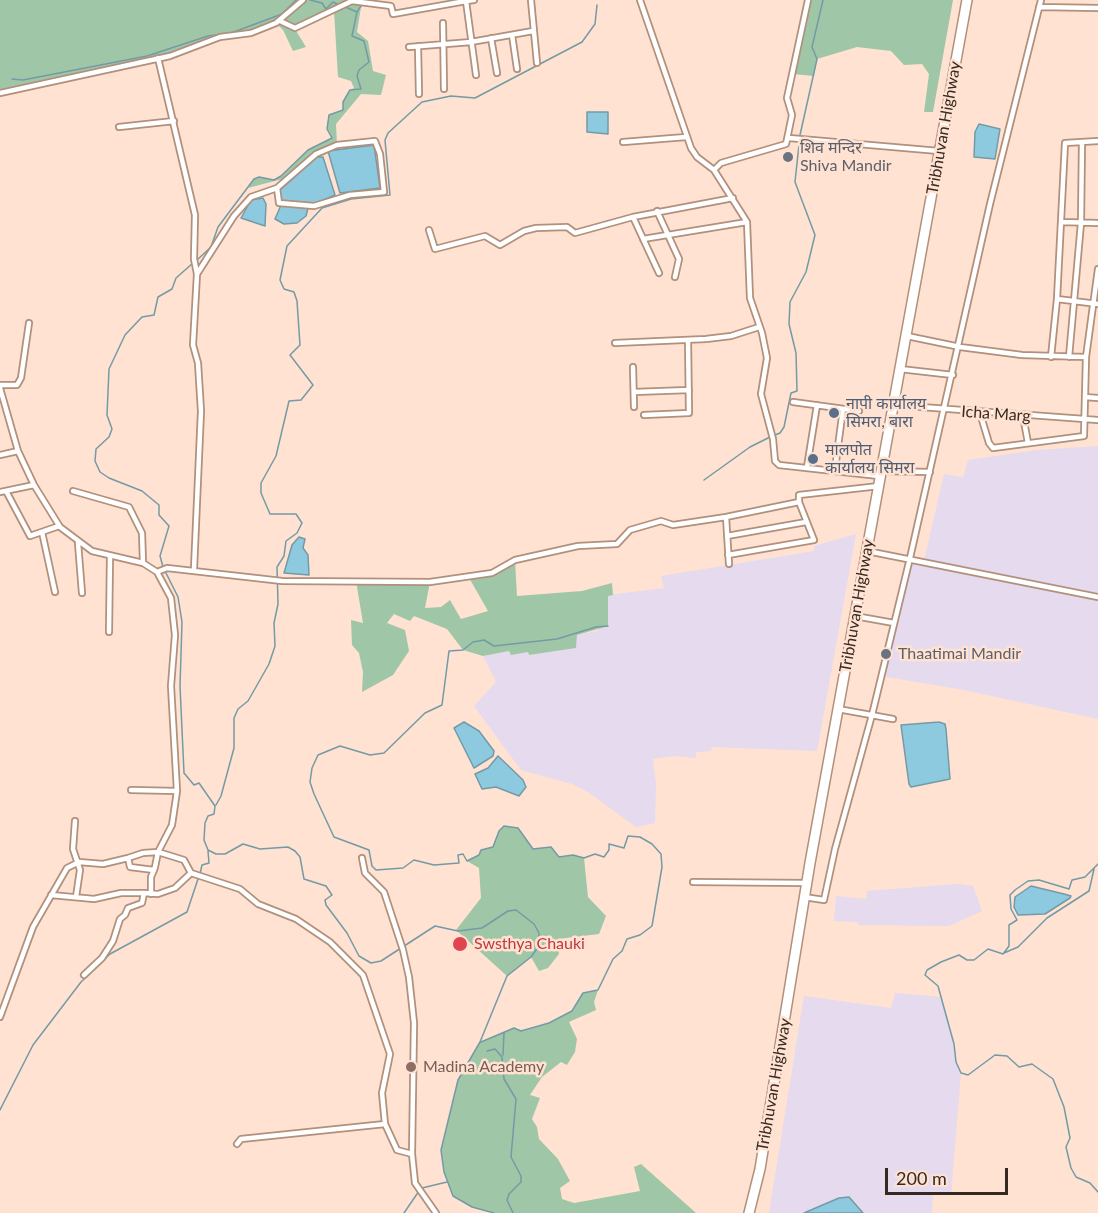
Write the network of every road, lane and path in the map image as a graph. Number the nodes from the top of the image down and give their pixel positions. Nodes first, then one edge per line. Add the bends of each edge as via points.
1 (303, 0) edge
2 (475, 0) edge
3 (531, 0) edge
4 (640, 0) edge
5 (807, 0) edge
6 (967, 0) edge
7 (1041, 0) edge
8 (466, 1) edge
9 (1040, 7) junction
10 (1098, 8) edge
11 (280, 21) junction
12 (443, 23) dead end
13 (533, 31) junction
14 (512, 35) junction
15 (491, 38) junction
16 (471, 42) junction
17 (443, 44) junction
18 (418, 46) junction
19 (409, 47) dead end
20 (158, 58) junction
21 (537, 63) dead end
22 (517, 69) dead end
23 (497, 73) dead end
24 (476, 75) dead end
25 (444, 89) dead end
26 (0, 93) edge
27 (419, 94) dead end
28 (174, 121) junction
29 (118, 127) dead end
30 (686, 137) junction
31 (789, 138) junction
32 (1098, 141) edge
33 (623, 142) dead end
34 (1082, 142) junction
35 (939, 151) junction
36 (714, 170) junction
37 (278, 188) junction
38 (733, 198) junction
39 (657, 211) junction
40 (633, 217) junction
41 (747, 222) junction
42 (1062, 222) junction
43 (1081, 223) junction
44 (1098, 224) edge
45 (429, 230) dead end
46 (668, 235) junction
47 (643, 239) junction
48 (1098, 269) edge
49 (659, 273) dead end
50 (197, 274) junction
51 (675, 277) dead end
52 (1057, 299) junction
53 (1076, 301) junction
54 (1096, 304) edge
55 (29, 323) dead end
56 (759, 327) junction
57 (907, 336) junction
58 (688, 340) junction
59 (615, 343) dead end
60 (960, 347) junction
61 (1051, 357) junction
62 (1069, 357) junction
63 (1086, 357) junction
64 (633, 367) dead end
65 (900, 369) junction
66 (953, 375) junction
67 (0, 387) edge
68 (689, 390) junction
69 (634, 393) junction
70 (1085, 397) junction
71 (1098, 398) edge
72 (793, 402) dead end
73 (817, 405) junction
74 (894, 405) junction
75 (634, 407) dead end
76 (843, 409) junction
77 (858, 411) dead end
78 (945, 411) junction
79 (980, 413) junction
80 (644, 415) dead end
81 (1023, 416) junction
82 (1086, 420) junction
83 (1098, 420) edge
84 (1028, 443) junction
85 (18, 451) junction
86 (0, 455) edge
87 (807, 467) junction
88 (835, 469) junction
89 (930, 472) junction
90 (880, 478) junction
91 (34, 485) junction
92 (73, 490) dead end
93 (3, 491) edge
94 (799, 502) junction
95 (726, 517) junction
96 (806, 522) junction
97 (59, 526) junction
98 (42, 532) junction
99 (727, 536) junction
100 (78, 543) junction
101 (867, 551) junction
102 (728, 555) junction
103 (110, 556) junction
104 (910, 558) junction
105 (143, 563) junction
106 (729, 564) dead end
107 (194, 569) junction
108 (159, 572) junction
109 (55, 592) dead end
110 (82, 593) dead end
111 (1098, 597) edge
112 (855, 616) junction
113 (894, 623) junction
114 (109, 632) dead end
115 (838, 709) junction
116 (872, 715) junction
117 (893, 719) dead end
118 (131, 790) dead end
119 (177, 791) junction
120 (75, 821) dead end
121 (158, 852) junction
122 (128, 858) junction
123 (362, 858) dead end
124 (78, 862) junction
125 (154, 870) junction
126 (191, 873) junction
127 (693, 882) dead end
128 (806, 883) junction
129 (144, 893) junction
130 (151, 894) junction
131 (51, 895) junction
132 (76, 897) junction
133 (804, 897) junction
134 (84, 975) dead end
135 (0, 1017) edge
136 (385, 1124) junction
137 (237, 1144) dead end
138 (412, 1154) junction
139 (436, 1213) edge
140 (749, 1213) edge

1 - 11 street
2 - 8 street
3 - 13 street
4 - 30 street
5 - 31 street via 787,98 792,115
6 - 35 highway, Tribhuvan Highway
7 - 9 street
8 - 11 street via 393,14 391,6 352,1 295,28
8 - 16 street
9 - 10 street
9 - 60 street via 990,204
11 - 20 street via 251,33 220,37 191,50
12 - 17 street
13 - 14 street
13 - 21 street
14 - 15 street
14 - 22 street
15 - 16 street
15 - 23 street
16 - 17 street
16 - 24 street
17 - 18 street
17 - 25 street
18 - 19 street
18 - 27 street
20 - 26 street
20 - 28 street
28 - 29 street
28 - 50 street via 195,215
30 - 33 street
30 - 36 street via 697,157
31 - 35 street
31 - 36 street via 786,144 721,163
32 - 34 street
34 - 42 street via 1065,143
34 - 43 street
35 - 57 highway, Tribhuvan Highway
36 - 38 street
37 - 37 street via 316,154 337,145 375,141 384,192 350,195 314,206 279,203
37 - 50 street via 251,197 234,216
38 - 39 street
38 - 41 street
39 - 40 street
39 - 46 street
40 - 45 street via 575,233 567,227 536,228 500,245 485,236 435,249
40 - 47 street
41 - 46 street
41 - 56 street via 750,298
42 - 43 street
42 - 52 street
43 - 44 street
43 - 53 street
46 - 47 street
46 - 51 street via 680,259
47 - 49 street
48 - 54 street
50 - 107 street via 193,345 201,411
52 - 53 street
52 - 61 street
53 - 54 street
53 - 62 street
54 - 63 street
55 - 67 street via 21,378 17,385
56 - 58 street via 731,336
56 - 87 street via 767,358 762,406 772,437 774,461 779,465
57 - 60 street
57 - 65 highway, Tribhuvan Highway
58 - 59 street
58 - 68 street
60 - 61 street
60 - 66 street
61 - 62 street
62 - 63 street
63 - 70 street
64 - 69 street
65 - 66 street
65 - 74 highway, Tribhuvan Highway
66 - 78 street
67 - 85 street
68 - 69 street
68 - 80 street via 689,413
69 - 75 street
70 - 71 street
70 - 82 street
72 - 73 street
73 - 76 street
73 - 87 street
74 - 78 street, Icha Marg
74 - 90 highway, Tribhuvan Highway
76 - 77 street
76 - 88 street
78 - 79 street, Icha Marg
78 - 89 street
79 - 81 street, Icha Marg
79 - 84 street via 990,446
81 - 82 street, Icha Marg
81 - 84 street
82 - 83 street, Icha Marg
82 - 84 street via 1082,437
85 - 86 street
85 - 91 street
87 - 88 street
88 - 90 street
89 - 90 street
89 - 104 street
90 - 94 street via 800,495
90 - 101 highway, Tribhuvan Highway
91 - 93 street
91 - 97 street
92 - 105 street via 129,507 142,533
93 - 98 street via 30,536
94 - 95 street
94 - 96 street
95 - 99 street
95 - 107 street via 673,525 661,521 630,530 617,544 591,544 515,560 492,573 430,582 282,581
96 - 99 street
96 - 102 street via 814,540
97 - 98 street
97 - 100 street
98 - 109 street
99 - 102 street
100 - 103 street
100 - 110 street
101 - 104 street
101 - 112 highway, Tribhuvan Highway
102 - 106 street
103 - 105 street
103 - 114 street
104 - 111 street
104 - 113 street
105 - 108 street
107 - 108 street via 167,568
108 - 119 street via 174,614 171,686
112 - 113 street
112 - 115 highway, Tribhuvan Highway
113 - 116 street
115 - 116 street
115 - 128 highway, Tribhuvan Highway
116 - 117 street
116 - 133 street via 824,900
118 - 119 street
119 - 121 street via 172,825
120 - 124 street via 73,849
121 - 122 street
121 - 125 street
121 - 126 street via 184,860
122 - 124 street via 103,864
122 - 125 street via 130,867
123 - 138 street via 365,873 384,892 408,971 414,1023
124 - 131 street via 67,868
124 - 132 street
125 - 130 street
126 - 130 street via 175,888
126 - 136 street via 240,889 258,904 297,919 330,942 363,975 390,1053 381,1107
127 - 128 street
128 - 133 highway, Tribhuvan Highway
129 - 130 street
129 - 132 street
129 - 134 street via 142,903 128,908 120,918 113,941
131 - 132 street
131 - 135 street via 33,927
133 - 140 highway, Tribhuvan Highway via 762,1158
136 - 137 street via 241,1139
136 - 138 street via 397,1150
138 - 139 street via 417,1189

